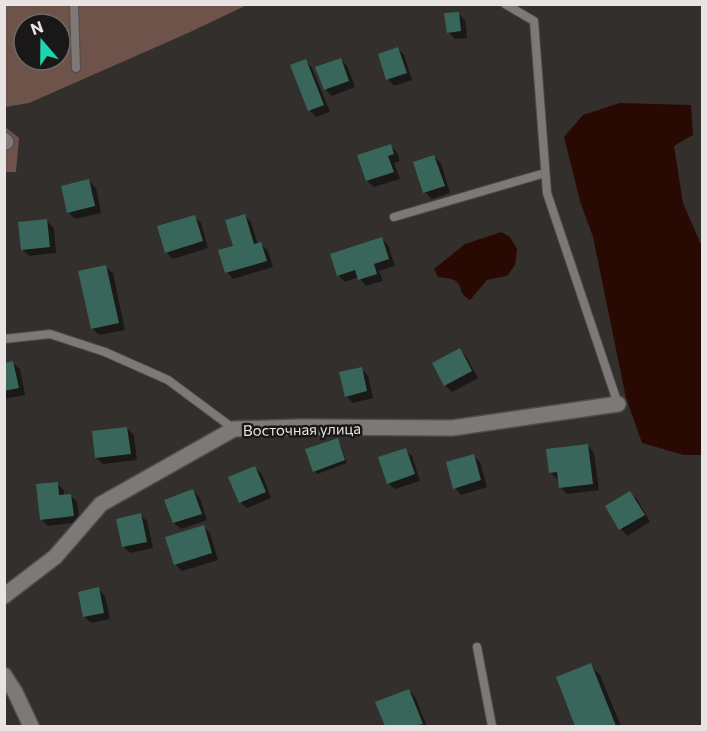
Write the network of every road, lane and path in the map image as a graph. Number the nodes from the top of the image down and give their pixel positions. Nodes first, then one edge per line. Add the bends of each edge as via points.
1 (74, 4) edge
2 (506, 4) edge
3 (76, 68) dead end
4 (545, 173) junction
5 (394, 217) dead end
6 (4, 339) edge
7 (618, 404) joint
8 (234, 429) junction
9 (4, 596) edge
10 (477, 647) dead end
11 (4, 675) edge
12 (10, 695) edge
13 (32, 726) edge
14 (492, 726) edge

1 - 3 lane
2 - 4 lane via 534,21
4 - 5 lane
4 - 7 lane via 547,193
6 - 8 lane via 50,334 105,352 168,380
7 - 8 street, Восточная улица via 452,429
8 - 9 street, Восточная улица via 101,504 55,556
10 - 14 lane
11 - 12 street
12 - 13 street

